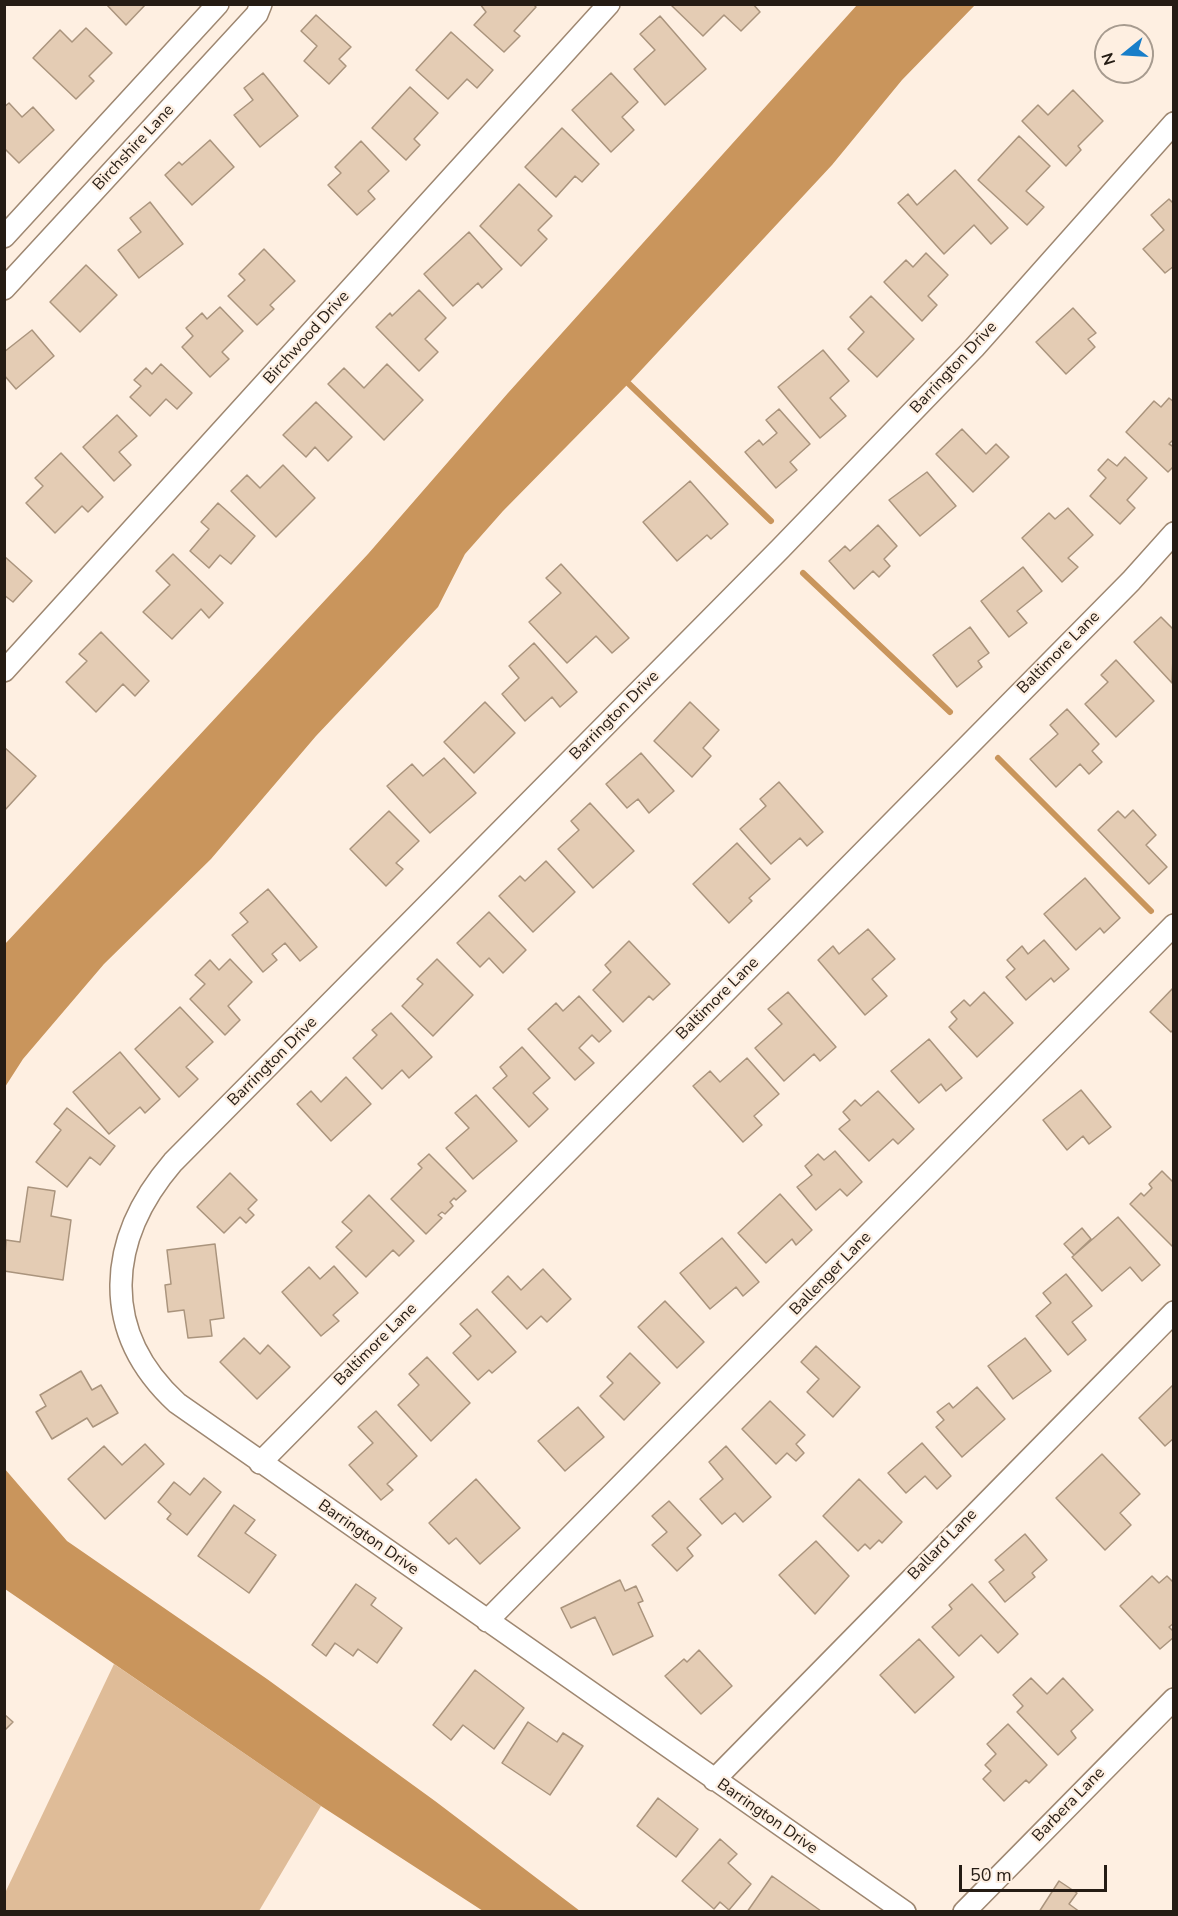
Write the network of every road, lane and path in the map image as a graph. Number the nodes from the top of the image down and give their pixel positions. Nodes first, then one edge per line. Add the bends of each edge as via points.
1 (218, 4) edge
2 (261, 4) edge
3 (609, 4) edge
4 (1173, 123) edge
5 (4, 237) edge
6 (4, 289) edge
7 (1173, 533) edge
8 (4, 672) edge
9 (1173, 924) edge
10 (1173, 1312) edge
11 (260, 1463) junction
12 (487, 1621) junction
13 (1173, 1699) edge
14 (714, 1780) junction
15 (905, 1911) edge
16 (964, 1911) edge

1 - 5 street
2 - 6 street, Birchshire Lane via 257,14
3 - 8 street, Birchwood Drive
4 - 11 street, Barrington Drive via 974,348 173,1162 148,1193 128,1237 121,1275 122,1301 135,1347 152,1377 177,1403
7 - 11 street, Baltimore Lane via 1123,590
9 - 12 street, Ballenger Lane
10 - 14 street, Ballard Lane
11 - 12 street, Barrington Drive
12 - 14 street, Barrington Drive
13 - 16 street, Barbera Lane
14 - 15 street, Barrington Drive

